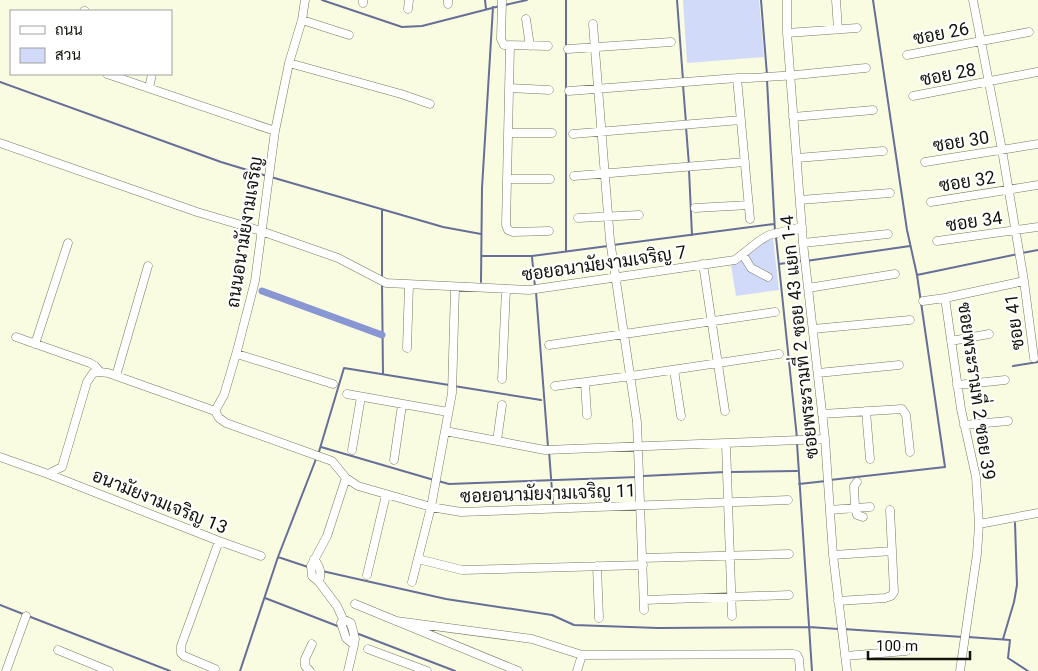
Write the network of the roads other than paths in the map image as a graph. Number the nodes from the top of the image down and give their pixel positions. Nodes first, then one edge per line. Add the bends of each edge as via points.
1 (306, 0) edge
2 (409, 0) edge
3 (502, 0) edge
4 (788, 0) edge
5 (836, 0) edge
6 (973, 0) edge
7 (408, 9) dead end
8 (526, 19) dead end
9 (302, 20) junction
10 (593, 24) dead end
11 (858, 28) dead end
12 (838, 29) junction
13 (1029, 32) dead end
14 (787, 33) junction
15 (349, 35) dead end
16 (981, 41) junction
17 (671, 42) dead end
18 (510, 46) junction
19 (530, 46) junction
20 (548, 46) dead end
21 (596, 47) junction
22 (568, 48) dead end
23 (907, 55) dead end
24 (289, 63) junction
25 (866, 68) dead end
26 (1037, 72) dead end
27 (790, 74) junction
28 (110, 75) edge
29 (152, 75) edge
30 (737, 78) junction
31 (989, 82) junction
32 (149, 88) junction
33 (509, 88) junction
34 (549, 90) dead end
35 (569, 90) dead end
36 (598, 90) junction
37 (913, 96) dead end
38 (430, 104) dead end
39 (873, 110) dead end
40 (793, 116) junction
41 (741, 120) junction
42 (275, 131) junction
43 (552, 132) dead end
44 (602, 132) junction
45 (508, 133) junction
46 (572, 134) dead end
47 (0, 143) edge
48 (1038, 144) edge
49 (1002, 150) junction
50 (883, 151) dead end
51 (797, 158) junction
52 (745, 162) junction
53 (925, 162) dead end
54 (605, 174) junction
55 (574, 176) dead end
56 (507, 179) junction
57 (550, 179) dead end
58 (1038, 186) edge
59 (1009, 190) junction
60 (890, 193) dead end
61 (800, 200) junction
62 (931, 202) dead end
63 (749, 204) junction
64 (695, 208) dead end
65 (639, 215) dead end
66 (608, 216) junction
67 (578, 218) dead end
68 (750, 219) dead end
69 (802, 227) junction
70 (1038, 227) edge
71 (1015, 230) junction
72 (261, 231) junction
73 (549, 231) dead end
74 (888, 234) dead end
75 (937, 241) dead end
76 (68, 243) dead end
77 (803, 243) junction
78 (743, 255) junction
79 (704, 264) junction
80 (148, 266) dead end
81 (894, 274) dead end
82 (616, 277) junction
83 (768, 277) dead end
84 (1024, 281) junction
85 (409, 284) junction
86 (455, 287) junction
87 (808, 288) junction
88 (506, 289) junction
89 (945, 298) junction
90 (923, 301) dead end
91 (775, 312) dead end
92 (910, 320) dead end
93 (712, 322) junction
94 (813, 329) junction
95 (624, 334) junction
96 (989, 334) dead end
97 (16, 337) dead end
98 (951, 341) junction
99 (35, 344) junction
100 (549, 345) dead end
101 (407, 348) dead end
102 (237, 354) junction
103 (779, 354) dead end
104 (1034, 358) dead end
105 (718, 364) junction
106 (899, 365) dead end
107 (674, 370) junction
108 (100, 372) junction
109 (818, 373) junction
110 (116, 376) junction
111 (631, 376) junction
112 (502, 379) dead end
113 (1005, 380) dead end
114 (585, 382) junction
115 (333, 384) dead end
116 (957, 385) junction
117 (555, 386) dead end
118 (347, 394) dead end
119 (361, 397) junction
120 (502, 404) dead end
121 (402, 405) junction
122 (215, 411) junction
123 (725, 411) dead end
124 (866, 411) junction
125 (448, 412) junction
126 (822, 414) junction
127 (587, 416) dead end
128 (681, 416) dead end
129 (1008, 421) dead end
130 (964, 425) junction
131 (445, 431) junction
132 (825, 439) junction
133 (497, 441) junction
134 (726, 444) junction
135 (639, 446) junction
136 (352, 450) dead end
137 (910, 452) dead end
138 (0, 457) edge
139 (870, 459) dead end
140 (394, 460) dead end
141 (48, 474) junction
142 (346, 478) junction
143 (858, 482) dead end
144 (386, 495) junction
145 (788, 500) dead end
146 (728, 502) junction
147 (641, 505) junction
148 (430, 507) junction
149 (870, 507) dead end
150 (855, 508) junction
151 (830, 510) junction
152 (890, 510) dead end
153 (1038, 513) edge
154 (863, 517) dead end
155 (979, 524) junction
156 (219, 541) junction
157 (892, 551) junction
158 (789, 554) dead end
159 (833, 555) junction
160 (261, 556) dead end
161 (730, 556) junction
162 (418, 559) junction
163 (312, 562) junction
164 (643, 562) junction
165 (597, 566) junction
166 (320, 575) junction
167 (367, 575) dead end
168 (412, 582) dead end
169 (789, 595) dead end
170 (731, 597) junction
171 (644, 600) junction
172 (838, 601) junction
173 (355, 604) dead end
174 (644, 610) dead end
175 (26, 616) dead end
176 (732, 616) dead end
177 (599, 618) dead end
178 (396, 621) junction
179 (345, 622) junction
180 (462, 629) junction
181 (355, 642) junction
182 (312, 644) dead end
183 (457, 646) junction
184 (368, 649) dead end
185 (58, 650) dead end
186 (906, 651) dead end
187 (582, 655) junction
188 (845, 656) junction
189 (98, 669) edge
190 (215, 669) dead end
191 (6, 671) edge
192 (109, 671) edge
193 (310, 671) edge
194 (348, 671) edge
195 (426, 671) edge
196 (518, 671) edge
197 (578, 671) edge
198 (800, 671) edge
199 (847, 671) edge
200 (960, 671) edge

1 - 9 street, ถนนอนามัยงามเจริญ
2 - 7 street
3 - 18 street via 502,39 504,46
4 - 14 street, ซอยพระรามที่ 2 ซอย 43 แยก 1-4
5 - 12 street
6 - 16 street
8 - 19 street
9 - 15 street
9 - 24 street, ถนนอนามัยงามเจริญ
10 - 21 street
11 - 12 street
12 - 14 street
13 - 16 street, ซอย 26
14 - 27 street, ซอยพระรามที่ 2 ซอย 43 แยก 1-4
16 - 23 street, ซอย 26
16 - 31 street
17 - 21 street
18 - 19 street
18 - 33 street
19 - 20 street
21 - 22 street
21 - 36 street
24 - 38 street
24 - 42 street, ถนนอนามัยงามเจริญ
25 - 27 street
26 - 31 street, ซอย 28
27 - 30 street
27 - 40 street, ซอยพระรามที่ 2 ซอย 43 แยก 1-4
28 - 32 street
29 - 32 street
30 - 36 street
30 - 41 street
31 - 37 street, ซอย 28
31 - 49 street
32 - 42 street
33 - 34 street
33 - 45 street
35 - 36 street
36 - 44 street
39 - 40 street
40 - 51 street, ซอยพระรามที่ 2 ซอย 43 แยก 1-4
41 - 44 street
41 - 52 street
42 - 72 street, ถนนอนามัยงามเจริญ
43 - 45 street
44 - 46 street
44 - 54 street
45 - 56 street
47 - 72 street, ซอยอนามัยงามเจริญ 7
48 - 49 street, ซอย 30
49 - 53 street, ซอย 30
49 - 59 street
50 - 51 street
51 - 61 street, ซอยพระรามที่ 2 ซอย 43 แยก 1-4
52 - 54 street
52 - 63 street
54 - 55 street
54 - 66 street
56 - 57 street
56 - 73 street via 508,230
58 - 59 street, ซอย 32
59 - 62 street, ซอย 32
59 - 71 street
60 - 61 street
61 - 69 street, ซอยพระรามที่ 2 ซอย 43 แยก 1-4
63 - 64 street
63 - 68 street
65 - 66 street
66 - 67 street
66 - 82 street
69 - 77 street, ซอยพระรามที่ 2 ซอย 43 แยก 1-4
69 - 78 street, ซอยอนามัยงามเจริญ 7 via 769,235
70 - 71 street, ซอย 34
71 - 75 street, ซอย 34
71 - 84 street
72 - 85 street, ซอยอนามัยงามเจริญ 7 via 338,258 386,283
72 - 102 street, ถนนอนามัยงามเจริญ via 255,280
74 - 77 street
76 - 99 street
77 - 87 street, ซอยพระรามที่ 2 ซอย 43 แยก 1-4
78 - 79 street, ซอยอนามัยงามเจริญ 7 via 735,260
78 - 83 street via 751,268
79 - 82 street, ซอยอนามัยงามเจริญ 7
79 - 93 street
80 - 110 street
81 - 87 street
82 - 88 street, ซอยอนามัยงามเจริญ 7 via 533,290
82 - 95 street
84 - 89 street, ซอยพระรามที่ 2 ซอย 39
84 - 104 street, ซอย 41
85 - 86 street, ซอยอนามัยงามเจริญ 7
85 - 101 street
86 - 88 street, ซอยอนามัยงามเจริญ 7
86 - 125 street via 453,380
87 - 94 street, ซอยพระรามที่ 2 ซอย 43 แยก 1-4
88 - 112 street
89 - 90 street
89 - 98 street, ซอยพระรามที่ 2 ซอย 39
91 - 93 street
92 - 94 street
93 - 95 street
93 - 105 street
94 - 109 street, ซอยพระรามที่ 2 ซอย 43 แยก 1-4
95 - 100 street
95 - 111 street
96 - 98 street
97 - 99 street
98 - 116 street, ซอยพระรามที่ 2 ซอย 39
99 - 108 street via 90,363
102 - 115 street
102 - 122 street, ถนนอนามัยงามเจริญ via 224,395
103 - 105 street
105 - 107 street
105 - 123 street
106 - 109 street
107 - 111 street
107 - 128 street
108 - 110 street
108 - 141 street via 93,373 87,382 62,467
109 - 126 street, ซอยพระรามที่ 2 ซอย 43 แยก 1-4
110 - 122 street
111 - 114 street
111 - 135 street
113 - 116 street
114 - 117 street
114 - 127 street
116 - 130 street, ซอยพระรามที่ 2 ซอย 39
118 - 119 street
119 - 121 street
119 - 136 street
120 - 133 street
121 - 125 street
121 - 140 street
122 - 142 street, ซอยอนามัยงามเจริญ 11 via 226,423 332,461
124 - 126 street
124 - 137 street via 904,410
124 - 139 street
125 - 131 street
126 - 132 street, ซอยพระรามที่ 2 ซอย 43 แยก 1-4
129 - 130 street
130 - 155 street, ซอยพระรามที่ 2 ซอย 39 via 976,477
131 - 133 street
131 - 148 street
132 - 134 street
132 - 151 street, ซอยพระรามที่ 2 ซอย 43 แยก 1-4
133 - 135 street via 545,450
134 - 135 street
134 - 146 street
135 - 147 street
138 - 141 street
141 - 156 street, อนามัยงามเจริญ 13
142 - 144 street, ซอยอนามัยงามเจริญ 11 via 358,486
142 - 163 street via 327,536
143 - 150 street via 854,486
144 - 148 street, ซอยอนามัยงามเจริญ 11
144 - 167 street
145 - 146 street, ซอยอนามัยงามเจริญ 11
146 - 147 street, ซอยอนามัยงามเจริญ 11
146 - 161 street
147 - 148 street, ซอยอนามัยงามเจริญ 11 via 461,512
147 - 164 street
148 - 162 street
149 - 150 street
150 - 151 street
150 - 154 street via 857,515
151 - 159 street, ซอยพระรามที่ 2 ซอย 43 แยก 1-4
152 - 157 street
153 - 155 street
155 - 200 street, ซอยพระรามที่ 2 ซอย 39
156 - 160 street, อนามัยงามเจริญ 13
156 - 190 street via 181,646 184,656
157 - 159 street
157 - 172 street via 894,592 891,596
158 - 161 street
159 - 172 street, ซอยพระรามที่ 2 ซอย 43 แยก 1-4
161 - 164 street
161 - 170 street
162 - 165 street via 462,570
162 - 168 street
163 - 166 street
163 - 166 street via 312,576
164 - 165 street
164 - 171 street
165 - 177 street
166 - 179 street
169 - 170 street
170 - 171 street
170 - 176 street
171 - 174 street
172 - 188 street, ซอยพระรามที่ 2 ซอย 43 แยก 1-4
173 - 178 street
175 - 191 street
178 - 180 street
178 - 183 street
179 - 181 street
179 - 181 street via 346,638
180 - 183 street
180 - 187 street via 540,641
181 - 194 street
182 - 193 street via 305,659 305,666
183 - 196 street
184 - 195 street
185 - 189 street
186 - 188 street
187 - 197 street
187 - 198 street via 792,654 799,659
188 - 199 street, ซอยพระรามที่ 2 ซอย 43 แยก 1-4
189 - 192 street

